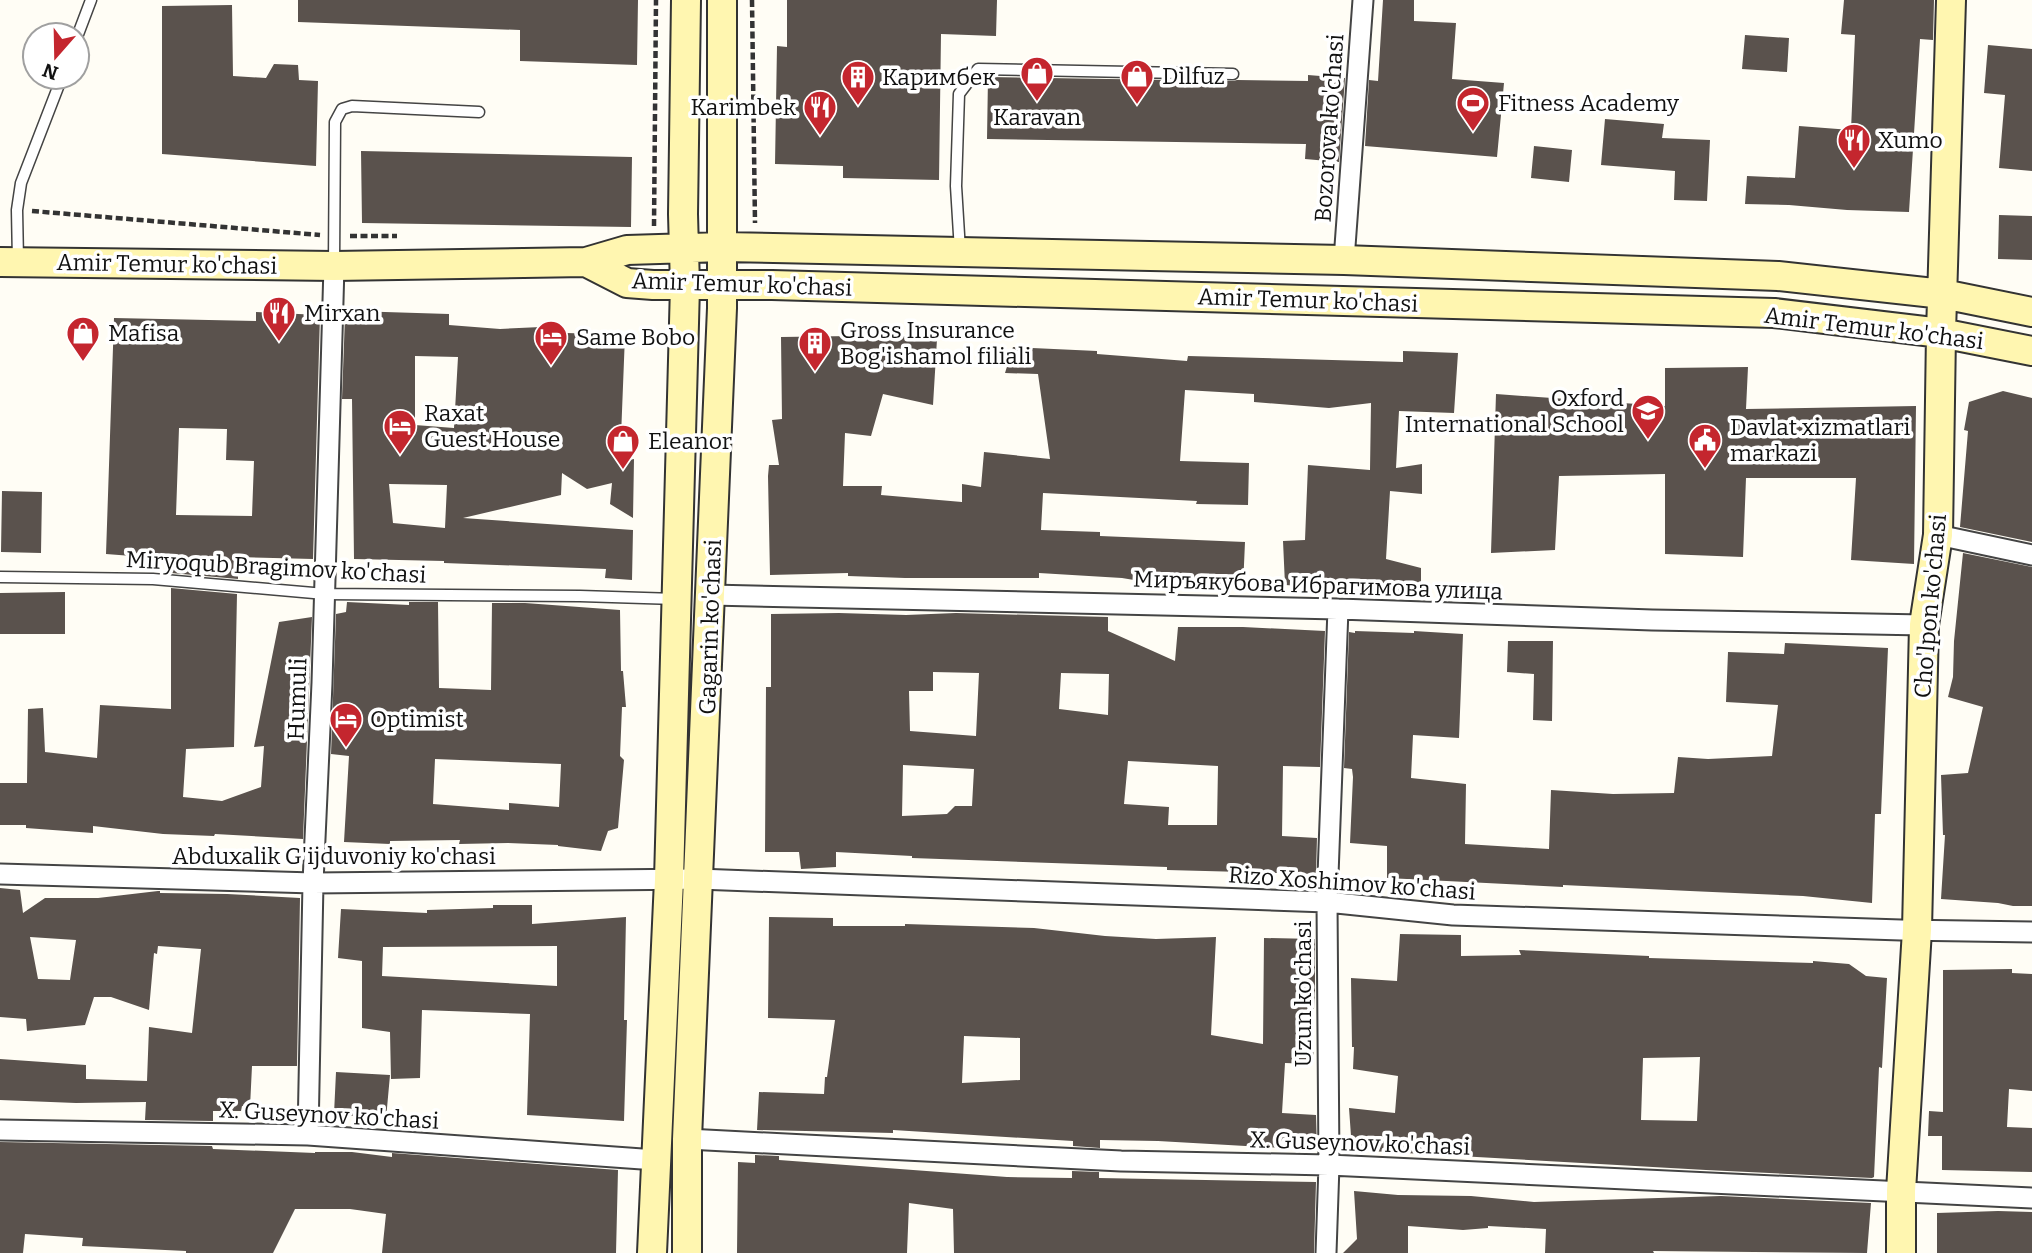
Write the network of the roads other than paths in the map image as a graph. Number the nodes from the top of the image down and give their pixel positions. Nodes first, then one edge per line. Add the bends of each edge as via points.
1 (91, 0) edge
2 (686, 0) edge
3 (722, 0) edge
4 (1363, 0) edge
5 (1951, 0) edge
6 (83, 21) edge
7 (1233, 75) dead end
8 (57, 91) edge
9 (479, 112) dead end
10 (723, 247) junction
11 (684, 248) junction
12 (960, 251) junction
13 (1344, 260) junction
14 (9, 262) edge
15 (586, 262) junction
16 (334, 266) junction
17 (722, 285) junction
18 (685, 286) junction
19 (1943, 294) junction
20 (2032, 312) edge
21 (1941, 333) junction
22 (2032, 351) edge
23 (1938, 535) junction
24 (2032, 555) edge
25 (0, 577) edge
26 (325, 594) junction
27 (711, 595) junction
28 (676, 599) junction
29 (1338, 609) junction
30 (1924, 625) junction
31 (0, 874) edge
32 (698, 879) junction
33 (669, 880) junction
34 (313, 883) junction
35 (1327, 902) junction
36 (1917, 930) junction
37 (2032, 932) edge
38 (0, 1130) edge
39 (309, 1135) junction
40 (687, 1139) junction
41 (656, 1160) junction
42 (1329, 1165) junction
43 (1901, 1191) junction
44 (2032, 1198) edge
45 (652, 1253) edge
46 (687, 1253) edge
47 (1326, 1253) edge
48 (1900, 1253) edge

1 - 6 lane
2 - 11 main road, Gagarin ko'chasi
3 - 10 main road, Gagarin ko'chasi
4 - 13 street, Bozorova ko'chasi
5 - 19 main road, Cho'lpon ko'chasi
7 - 12 lane via 978,69 959,94 956,186
8 - 14 lane via 21,183
9 - 16 lane via 342,109 335,122
10 - 11 main road, Amir Temur ko'chasi
10 - 12 main road, Amir Temur ko'chasi
10 - 17 main road, Gagarin ko'chasi
11 - 15 main road, Amir Temur ko'chasi via 627,250
11 - 18 main road, Gagarin ko'chasi
12 - 13 main road, Amir Temur ko'chasi
13 - 19 main road, Amir Temur ko'chasi via 1778,276
14 - 16 main road, Amir Temur ko'chasi
15 - 16 main road, Amir Temur ko'chasi
15 - 18 main road, Amir Temur ko'chasi via 627,283
16 - 26 street, Humuli
17 - 18 main road, Amir Temur ko'chasi
17 - 21 main road, Amir Temur ko'chasi via 1774,313
17 - 27 main road, Gagarin ko'chasi
18 - 28 main road, Gagarin ko'chasi
19 - 20 main road, Amir Temur ko'chasi
19 - 21 main road, Cho'lpon ko'chasi
21 - 22 main road, Amir Temur ko'chasi
21 - 23 main road, Cho'lpon ko'chasi
23 - 24 street
23 - 30 main road, Cho'lpon ko'chasi
25 - 26 lane, Miryoqub Bragimov ko'chasi via 153,579
26 - 28 lane, Miryoqub Bragimov ko'chasi
26 - 34 street, Humuli
27 - 29 street, Миръякубова Ибрагимова улица
27 - 32 main road, Gagarin ko'chasi
28 - 33 main road, Gagarin ko'chasi
29 - 30 street, Миръякубова Ибрагимова улица
29 - 35 street, Uzun ko'chasi
30 - 36 main road, Cho'lpon ko'chasi
31 - 34 street, Abduxalik G'ijduvoniy ko'chasi
32 - 33 street, Rizo Xoshimov ko'chasi
32 - 35 street, Rizo Xoshimov ko'chasi
32 - 40 main road, Gagarin ko'chasi
33 - 34 street, Abduxalik G'ijduvoniy ko'chasi
33 - 41 main road, Gagarin ko'chasi
34 - 39 street, Humuli
35 - 36 street, Rizo Xoshimov ko'chasi via 1453,915
35 - 42 street, Uzun ko'chasi
36 - 37 street, Rizo Xoshimov ko'chasi
36 - 43 main road, Cho'lpon ko'chasi
38 - 39 street, X. Guseynov ko'chasi
39 - 41 street, X. Guseynov ko'chasi
40 - 42 street, X. Guseynov ko'chasi via 1121,1161
40 - 46 main road, Gagarin ko'chasi
41 - 45 main road, Gagarin ko'chasi
42 - 43 street, X. Guseynov ko'chasi
42 - 47 street, Uzun ko'chasi
43 - 44 street, X. Guseynov ko'chasi
43 - 48 main road, Cho'lpon ko'chasi

